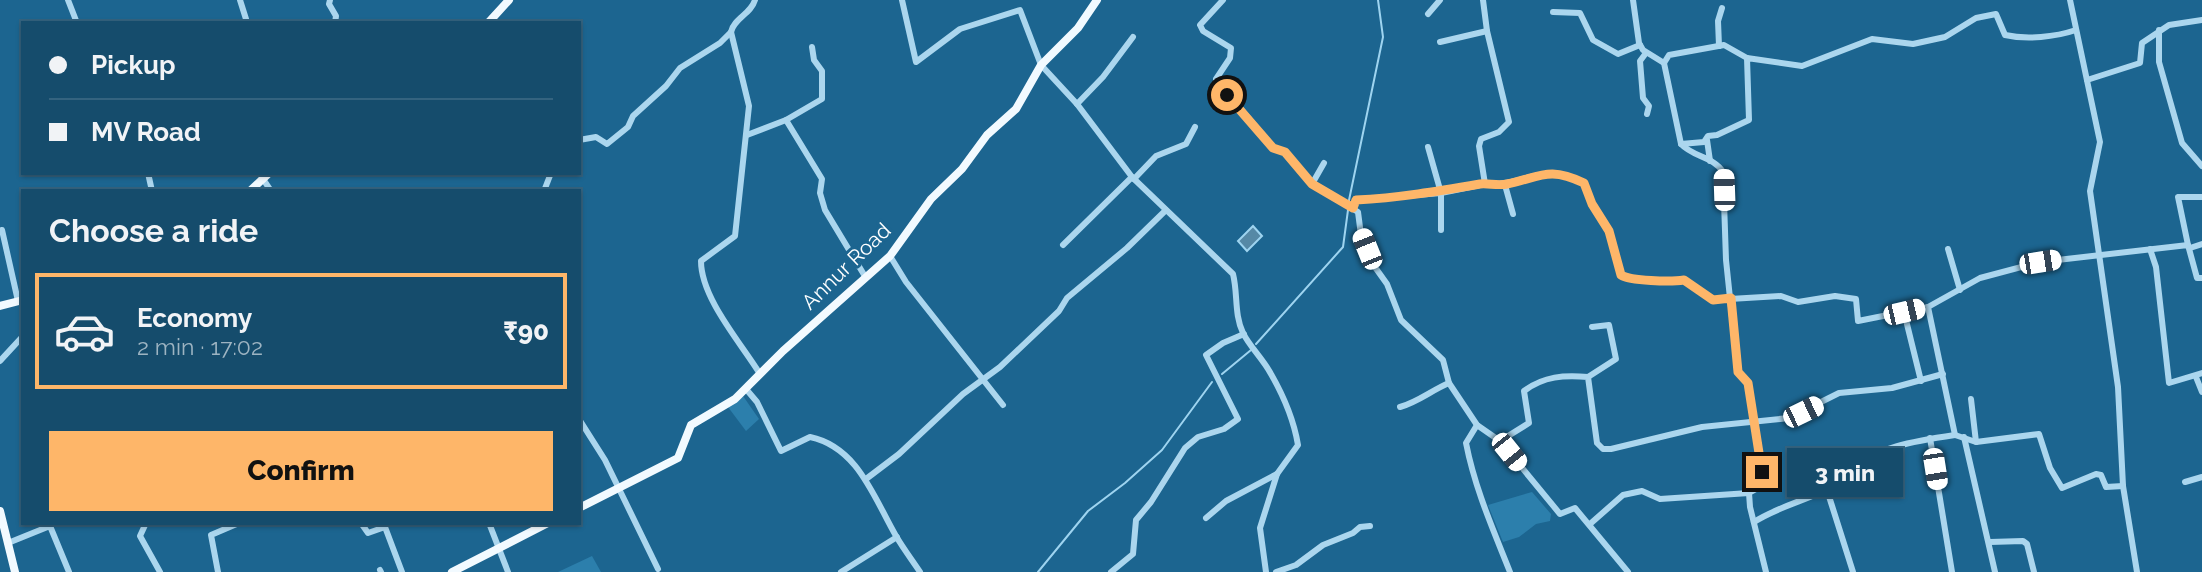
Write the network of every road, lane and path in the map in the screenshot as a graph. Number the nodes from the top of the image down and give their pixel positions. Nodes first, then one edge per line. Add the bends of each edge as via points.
1 (68, 0) edge
2 (240, 0) edge
3 (330, 0) edge
4 (509, 0) edge
5 (755, 0) edge
6 (902, 0) edge
7 (1019, 0) edge
8 (1097, 0) edge
9 (1223, 0) edge
10 (1440, 0) edge
11 (1483, 0) edge
12 (1633, 0) edge
13 (2072, 0) edge
14 (1722, 8) dead end
15 (1020, 10) junction
16 (1553, 12) dead end
17 (1428, 14) dead end
18 (246, 19) dead end
19 (2202, 20) edge
20 (76, 21) edge
21 (335, 21) edge
22 (492, 21) edge
23 (2076, 30) junction
24 (2159, 30) junction
25 (1487, 31) junction
26 (731, 32) junction
27 (1133, 37) dead end
28 (1440, 42) dead end
29 (1640, 45) junction
30 (1719, 46) junction
31 (812, 47) dead end
32 (1647, 53) junction
33 (1747, 58) junction
34 (1664, 63) junction
35 (1041, 65) junction
36 (2087, 80) junction
37 (1077, 104) junction
38 (1647, 114) dead end
39 (786, 120) junction
40 (1195, 127) dead end
41 (747, 135) junction
42 (1707, 140) junction
43 (581, 141) edge
44 (1681, 144) junction
45 (1428, 147) dead end
46 (1710, 161) junction
47 (1324, 163) dead end
48 (2202, 168) edge
49 (266, 176) edge
50 (1133, 178) junction
51 (1312, 184) junction
52 (1485, 184) junction
53 (1504, 185) junction
54 (252, 189) edge
55 (1441, 193) junction
56 (2202, 197) edge
57 (1350, 205) junction
58 (1166, 210) junction
59 (1513, 214) dead end
60 (2, 230) edge
61 (1441, 230) dead end
62 (2202, 244) edge
63 (1063, 245) dead end
64 (2189, 246) junction
65 (1948, 249) dead end
66 (2150, 249) junction
67 (890, 256) junction
68 (2099, 256) junction
69 (866, 278) junction
70 (2202, 278) edge
71 (1961, 290) junction
72 (1731, 298) junction
73 (20, 300) edge
74 (0, 306) edge
75 (1928, 307) junction
76 (1904, 312) junction
77 (1592, 327) dead end
78 (1244, 334) junction
79 (21, 338) edge
80 (0, 361) edge
81 (760, 374) junction
82 (1942, 374) junction
83 (2199, 375) edge
84 (1588, 377) junction
85 (985, 379) junction
86 (1921, 381) junction
87 (1449, 383) junction
88 (746, 390) junction
89 (2202, 392) edge
90 (1971, 399) dead end
91 (1003, 405) dead end
92 (1400, 407) dead end
93 (581, 422) edge
94 (1754, 424) junction
95 (1477, 425) junction
96 (1955, 435) junction
97 (1964, 437) junction
98 (1930, 438) junction
99 (1500, 441) junction
100 (1976, 442) junction
101 (1277, 474) junction
102 (2202, 477) edge
103 (866, 479) junction
104 (2185, 482) dead end
105 (2123, 486) junction
106 (618, 489) junction
107 (1827, 491) junction
108 (1749, 493) junction
109 (581, 507) edge
110 (0, 511) edge
111 (1206, 518) dead end
112 (1754, 522) junction
113 (1590, 524) junction
114 (145, 525) edge
115 (234, 525) edge
116 (362, 525) edge
117 (490, 525) edge
118 (544, 525) edge
119 (1370, 526) dead end
120 (897, 537) junction
121 (1990, 542) junction
122 (8, 543) junction
123 (498, 547) junction
124 (658, 569) dead end
125 (15, 572) edge
126 (69, 572) edge
127 (160, 572) edge
128 (218, 572) edge
129 (402, 572) edge
130 (453, 572) edge
131 (508, 572) edge
132 (841, 572) edge
133 (920, 572) edge
134 (1111, 572) edge
135 (1266, 572) edge
136 (1276, 572) edge
137 (1510, 572) edge
138 (1628, 572) edge
139 (1766, 572) edge
140 (1853, 572) edge
141 (1952, 572) edge
142 (1995, 572) edge
143 (2034, 572) edge
144 (2137, 572) edge

1 - 20 street
2 - 18 street
3 - 21 street
4 - 22 main road
5 - 26 street
6 - 15 street via 916,62 960,29
7 - 15 street
8 - 35 main road, Annur Road via 1078,28
9 - 51 street via 1200,25 1231,48 1216,79 1273,148 1285,152
10 - 17 street
11 - 25 street
12 - 29 street
13 - 23 street
14 - 30 street via 1717,21
15 - 35 street
16 - 29 street via 1580,13 1593,40 1618,54
19 - 24 street
23 - 33 street via 2047,37 2012,37 2005,35 1996,14 1976,18 1945,37 1913,44 1872,39 1802,66
23 - 36 street
24 - 36 street via 2143,43 2140,63
24 - 48 street via 2159,62 2182,143
25 - 28 street
25 - 52 street via 1509,122 1481,139
26 - 41 street via 747,92
26 - 43 street via 680,68 607,144 596,137
27 - 37 street
29 - 32 street
30 - 33 street
30 - 34 street via 1669,55
31 - 39 street via 814,61 822,71 822,99
32 - 34 street
32 - 38 street via 1640,61
33 - 42 street via 1749,120 1707,136
34 - 44 street
35 - 37 street
35 - 67 main road, Annur Road via 1016,110 931,199
36 - 68 street via 2100,142 2090,191
37 - 50 street
39 - 41 street
39 - 69 street via 822,179 825,210
40 - 50 street via 1186,144 1156,156
41 - 81 street via 735,236 701,261 701,273 714,304
42 - 44 street
42 - 46 street
44 - 46 street
45 - 55 street
46 - 72 street via 1723,172
47 - 51 street
49 - 54 main road
50 - 58 street
50 - 63 street
51 - 57 street
52 - 53 street
52 - 55 street
53 - 59 street
53 - 72 street via 1538,173 1562,173 1584,183 1609,231 1621,275 1664,284 1684,280 1713,300
55 - 57 street via 1356,200
55 - 61 street
56 - 64 street via 2178,197
57 - 87 street via 1358,212 1372,263 1387,284 1401,320 1443,360
58 - 78 street via 1233,274 1238,292 1236,311
58 - 85 street
60 - 73 street
62 - 64 street
64 - 66 street
64 - 70 street via 2197,278
65 - 71 street
66 - 68 street
66 - 83 street via 2169,383
67 - 69 main road, Annur Road
67 - 85 street via 962,355
68 - 71 street via 2040,262 1980,278
68 - 105 street via 2123,424
69 - 81 main road, Annur Road
71 - 75 street
72 - 76 street via 1856,299 1858,321
72 - 94 street via 1738,372 1748,383
73 - 74 main road
75 - 76 street
75 - 82 street
76 - 86 street
77 - 84 street via 1609,325 1616,359
78 - 101 street via 1271,374 1297,440
78 - 134 street via 1206,355 1238,419 1185,448 1136,520 1133,554
79 - 80 street
81 - 88 main road, Annur Road
82 - 86 street
82 - 96 street
83 - 89 street
84 - 94 street via 1597,443 1603,449 1702,428
84 - 99 street via 1555,377 1529,387 1524,391 1528,423
85 - 91 street
85 - 103 street
86 - 94 street via 1864,393 1839,393 1789,418
87 - 92 street
87 - 95 street
88 - 103 street via 757,402 781,451 817,439 845,453
88 - 106 main road, Annur Road via 691,425 678,458
90 - 100 street
93 - 106 street
94 - 108 street via 1765,486
95 - 99 street
95 - 137 street via 1466,443 1471,468
96 - 97 street
96 - 98 street
97 - 100 street
97 - 121 street
98 - 107 street via 1876,451 1840,473
98 - 141 street
99 - 113 street via 1555,510 1560,514 1575,508
100 - 105 street via 2039,434 2062,488 2096,474 2101,475 2105,487
101 - 111 street via 1226,501
101 - 135 street via 1260,528
102 - 104 street
103 - 120 street
105 - 144 street
106 - 109 main road, Annur Road
106 - 124 street
107 - 112 street via 1777,508
107 - 140 street
108 - 112 street
108 - 113 street via 1660,499 1642,491 1623,495
110 - 122 main road
112 - 139 street
113 - 138 street
114 - 127 street via 141,536
115 - 128 street via 211,535
116 - 129 street via 368,533 382,527 388,531
117 - 123 street
118 - 123 main road
119 - 136 street via 1323,545 1296,565
120 - 132 street
120 - 133 street
121 - 142 street
121 - 143 street via 2023,541
122 - 125 main road
122 - 126 street via 50,526
123 - 130 main road
123 - 131 street

